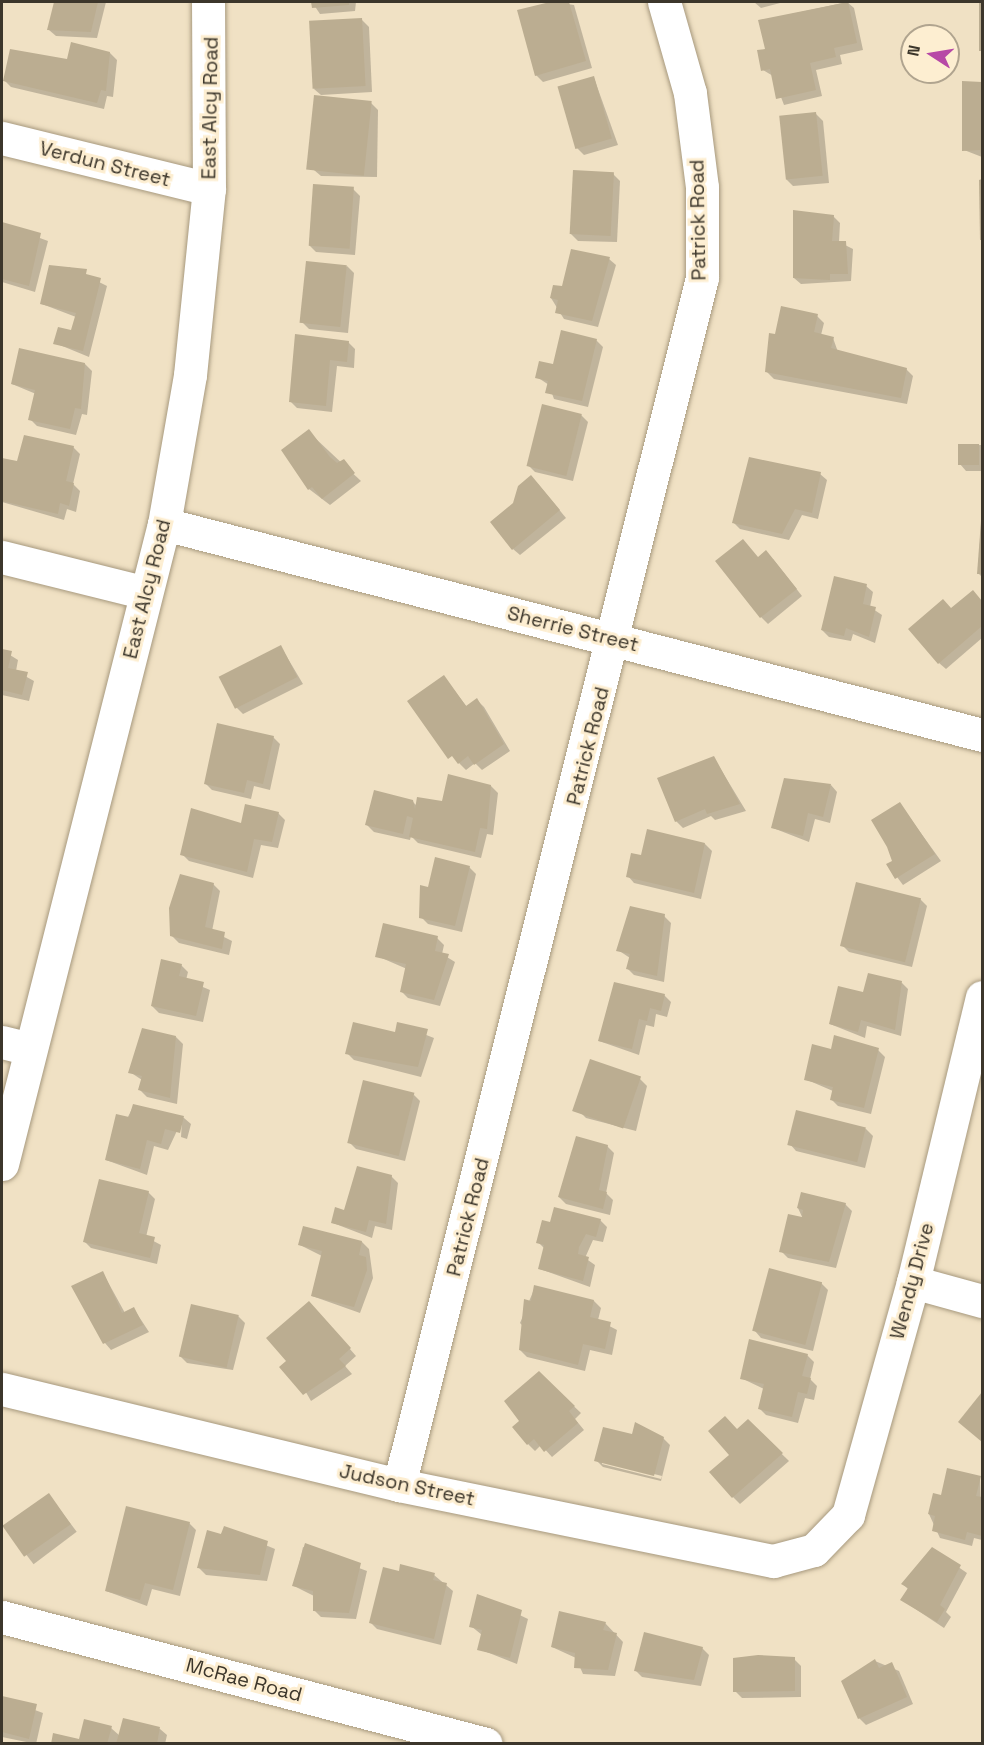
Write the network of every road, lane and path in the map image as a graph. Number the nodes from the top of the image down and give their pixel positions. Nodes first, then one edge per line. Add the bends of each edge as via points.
1 (208, 2) edge
2 (664, 2) edge
3 (2, 138) edge
4 (209, 189) junction
5 (164, 524) junction
6 (2, 557) edge
7 (146, 593) junction
8 (615, 640) junction
9 (982, 735) edge
10 (982, 998) edge
11 (16, 1045) edge
12 (2, 1164) edge
13 (913, 1282) junction
14 (982, 1301) edge
15 (2, 1389) edge
16 (399, 1485) junction
17 (814, 1550) joint
18 (2, 1617) edge
19 (486, 1743) edge

1 - 4 street, East Alcy Road
2 - 8 street, Patrick Road via 690,93 702,187 702,278
3 - 4 street, Verdun Street
4 - 5 street, East Alcy Road via 189,375
5 - 7 street, East Alcy Road
5 - 8 street, Sherrie Street
6 - 7 street
7 - 11 street, East Alcy Road
8 - 9 street, Sherrie Street
8 - 16 street, Patrick Road
10 - 13 street, Wendy Drive
11 - 12 street, East Alcy Road
13 - 14 street
13 - 17 street, Wendy Drive via 848,1515
15 - 16 street, Judson Street
16 - 17 street, Judson Street via 773,1561
18 - 19 street, McRae Road

